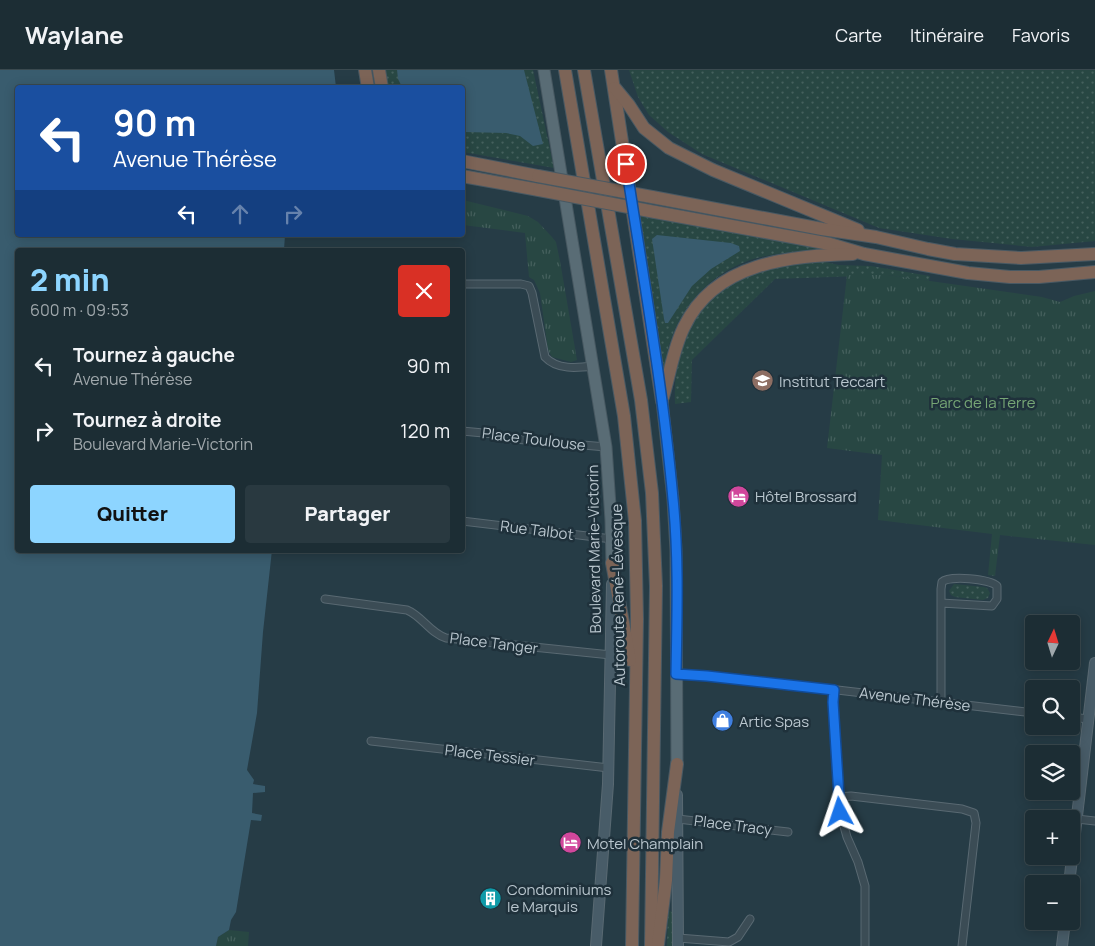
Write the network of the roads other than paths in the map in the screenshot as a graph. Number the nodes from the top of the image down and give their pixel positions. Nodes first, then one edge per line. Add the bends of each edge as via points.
1 (364, 70) edge
2 (379, 70) edge
3 (544, 70) edge
4 (566, 70) edge
5 (584, 70) edge
6 (611, 70) edge
7 (367, 85) edge
8 (382, 85) edge
9 (614, 88) junction
10 (465, 162) edge
11 (465, 177) edge
12 (876, 237) junction
13 (864, 254) junction
14 (1095, 254) edge
15 (1095, 272) edge
16 (465, 284) edge
17 (593, 366) junction
18 (662, 402) junction
19 (465, 431) edge
20 (606, 447) junction
21 (465, 521) edge
22 (612, 539) junction
23 (612, 563) junction
24 (325, 599) dead end
25 (941, 603) junction
26 (611, 655) junction
27 (1095, 663) edge
28 (676, 674) junction
29 (635, 687) junction
30 (834, 690) junction
31 (941, 702) junction
32 (1025, 712) edge
33 (1080, 718) edge
34 (1088, 719) junction
35 (371, 742) dead end
36 (677, 764) junction
37 (609, 768) junction
38 (838, 797) junction
39 (1078, 810) edge
40 (678, 819) junction
41 (1080, 819) edge
42 (1095, 821) edge
43 (788, 832) dead end
44 (750, 919) dead end
45 (1064, 930) edge
46 (678, 942) edge
47 (599, 945) edge
48 (632, 946) edge
49 (651, 946) edge
50 (658, 946) edge
51 (865, 946) edge
52 (962, 946) edge
53 (1062, 946) edge

1 - 7 highway
2 - 8 highway
3 - 17 main road, Boulevard Marie-Victorin
4 - 29 highway, Autoroute René-Lévesque via 628,446 637,560
5 - 49 highway via 642,407 652,493 656,593
6 - 9 highway
9 - 12 highway via 648,132 675,152
9 - 18 highway
10 - 12 highway, bridge
11 - 13 highway, bridge via 830,244
12 - 14 highway via 980,256 1048,258
13 - 15 highway via 997,276 1053,277
13 - 18 highway via 775,261 750,269 720,285 684,325
16 - 17 street via 529,286 545,357 565,367
17 - 20 main road, Boulevard Marie-Victorin
18 - 28 main road via 676,550
19 - 20 street, Place Toulouse
20 - 22 main road, Boulevard Marie-Victorin
21 - 22 street, Rue Talbot
22 - 23 main road, Boulevard Marie-Victorin
23 - 26 main road, Boulevard Marie-Victorin
23 - 29 highway
24 - 26 street, Place Tanger via 407,610 446,638
25 - 25 street via 941,585 947,578 990,582 997,586 998,599 992,606
25 - 31 street
26 - 37 main road, Boulevard Marie-Victorin
27 - 34 main road
28 - 30 street, Avenue Thérèse
28 - 36 main road
29 - 48 highway, Autoroute René-Lévesque
30 - 31 street, Avenue Thérèse
30 - 38 street
31 - 32 street, Avenue Thérèse
33 - 34 street
34 - 39 main road
35 - 37 street, Place Tessier
36 - 40 main road
36 - 50 highway
37 - 47 main road, Boulevard Marie-Victorin
38 - 51 street via 846,837 864,880
38 - 52 street via 962,808 974,813 976,823
40 - 43 street, Place Tracy
40 - 46 main road
41 - 42 street
44 - 46 street via 738,937 729,942
45 - 53 main road

